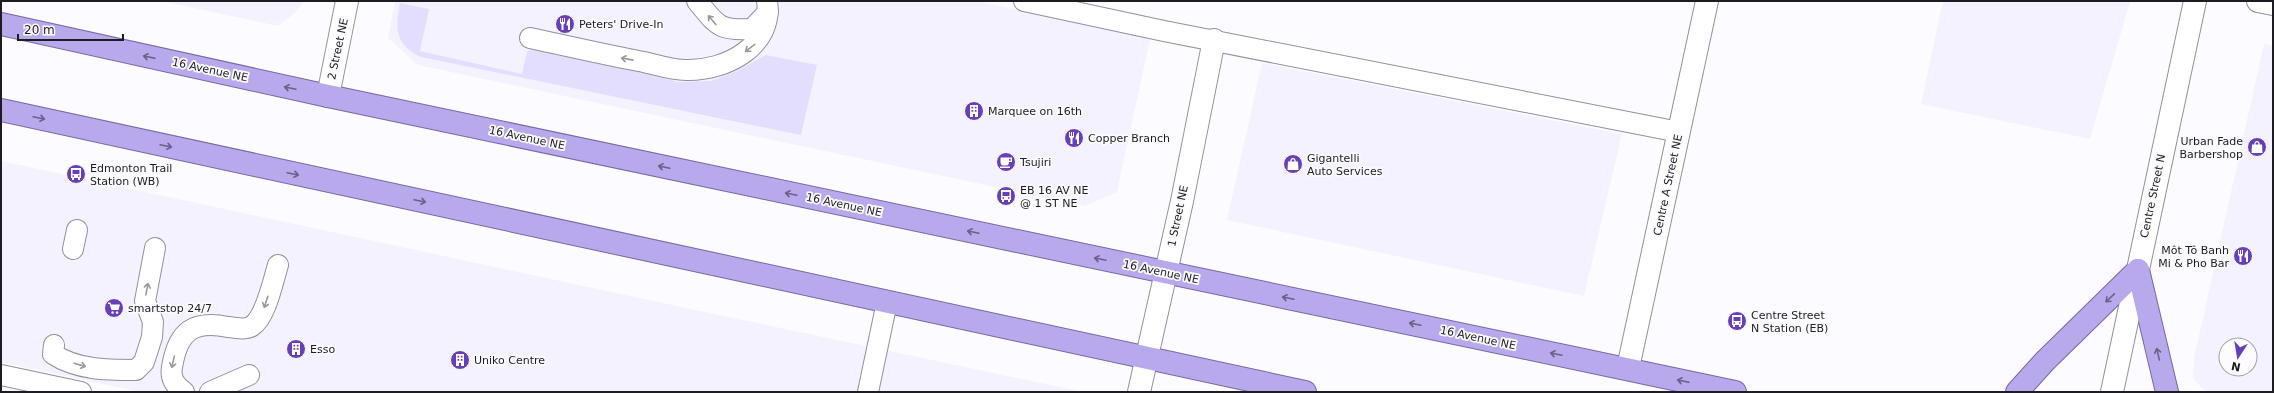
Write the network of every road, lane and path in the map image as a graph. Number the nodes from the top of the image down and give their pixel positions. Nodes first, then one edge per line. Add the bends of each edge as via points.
1 (347, 1) edge
2 (697, 1) edge
3 (1024, 1) edge
4 (1707, 1) edge
5 (2195, 1) edge
6 (2258, 1) edge
7 (2273, 4) edge
8 (768, 6) edge
9 (1, 24) edge
10 (530, 38) dead end
11 (1214, 40) junction
12 (328, 96) junction
13 (1, 110) edge
14 (1679, 132) junction
15 (155, 248) dead end
16 (278, 265) dead end
17 (2138, 270) junction
18 (1166, 272) junction
19 (887, 302) junction
20 (54, 345) dead end
21 (1147, 357) junction
22 (1628, 368) junction
23 (250, 374) dead end
24 (1, 375) edge
25 (81, 392) edge
26 (184, 392) edge
27 (210, 392) edge
28 (868, 392) edge
29 (1139, 392) edge
30 (1305, 392) edge
31 (1735, 392) edge
32 (2017, 392) edge
33 (2112, 392) edge
34 (2167, 392) edge

1 - 12 street, 2 Street NE
8 -> 2 lane via 752,29 732,30 717,25
3 - 11 lane
4 - 14 street, Centre A Street NE
5 - 17 street, Centre Street N
6 - 7 street
8 -> 10 lane via 762,36 752,48 726,64 686,70
12 -> 9 highway, 16 Avenue NE
11 - 14 lane
11 - 18 street, 1 Street NE
18 -> 12 highway, 16 Avenue NE
13 -> 19 highway
14 - 22 street, Centre A Street NE
20 -> 15 lane via 53,354 77,365 104,370 136,370 144,362 152,337 152,322 145,301
16 -> 26 lane via 262,316 252,327 200,324 183,335 177,348 172,377 176,386
17 -> 32 highway
17 - 33 street, Centre Street N
34 -> 17 highway
18 - 21 street, 1 Street NE
22 -> 18 highway, 16 Avenue NE
19 - 21 highway
19 - 28 lane
21 - 29 street, 1 Street NE
21 - 30 highway
31 -> 22 highway, 16 Avenue NE
23 - 27 lane
24 - 25 lane

